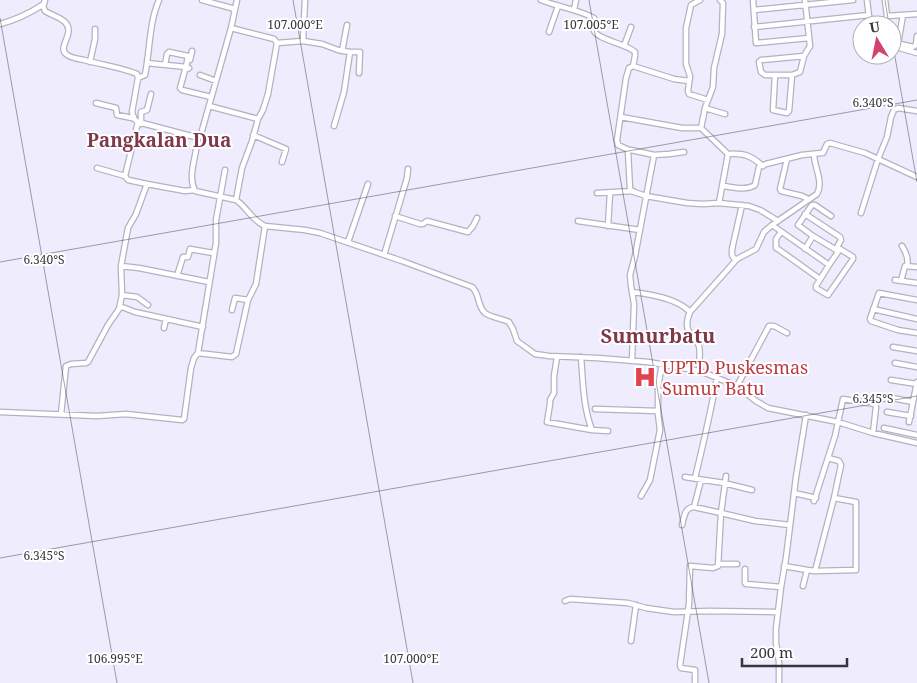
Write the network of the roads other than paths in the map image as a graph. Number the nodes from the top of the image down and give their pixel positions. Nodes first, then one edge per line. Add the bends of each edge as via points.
1 (159, 0) edge
2 (202, 0) edge
3 (237, 0) edge
4 (305, 0) edge
5 (540, 0) edge
6 (576, 0) edge
7 (700, 0) edge
8 (720, 0) edge
9 (753, 0) edge
10 (852, 0) edge
11 (867, 0) edge
12 (885, 0) edge
13 (44, 2) edge
14 (806, 3) edge
15 (558, 6) junction
16 (235, 9) junction
17 (574, 10) junction
18 (754, 10) junction
19 (917, 14) edge
20 (869, 15) edge
21 (887, 15) edge
22 (904, 15) joint
23 (852, 17) edge
24 (807, 22) junction
25 (0, 24) edge
26 (347, 25) dead end
27 (902, 25) edge
28 (631, 27) dead end
29 (754, 27) junction
30 (95, 28) dead end
31 (231, 28) junction
32 (549, 32) dead end
33 (917, 36) edge
34 (809, 38) junction
35 (303, 42) junction
36 (277, 43) junction
37 (902, 45) edge
38 (624, 46) junction
39 (902, 49) edge
40 (192, 51) dead end
41 (342, 51) junction
42 (350, 52) junction
43 (917, 53) edge
44 (804, 56) junction
45 (90, 62) junction
46 (147, 63) junction
47 (165, 65) junction
48 (633, 66) junction
49 (360, 73) dead end
50 (200, 75) dead end
51 (774, 75) junction
52 (792, 75) junction
53 (138, 78) junction
54 (216, 80) junction
55 (689, 81) junction
56 (151, 94) dead end
57 (211, 97) junction
58 (708, 100) junction
59 (96, 103) dead end
60 (209, 106) junction
61 (705, 108) junction
62 (917, 111) edge
63 (725, 114) dead end
64 (134, 117) junction
65 (620, 117) junction
66 (258, 119) junction
67 (139, 123) junction
68 (334, 126) dead end
69 (701, 128) junction
70 (253, 135) junction
71 (197, 140) junction
72 (629, 150) junction
73 (684, 152) dead end
74 (654, 154) junction
75 (728, 154) junction
76 (814, 154) junction
77 (787, 159) junction
78 (878, 159) junction
79 (282, 162) dead end
80 (763, 166) junction
81 (97, 168) dead end
82 (408, 169) dead end
83 (225, 170) dead end
84 (126, 176) junction
85 (917, 177) edge
86 (147, 184) junction
87 (368, 184) dead end
88 (723, 186) junction
89 (194, 190) junction
90 (633, 191) junction
91 (597, 193) dead end
92 (610, 193) junction
93 (220, 196) junction
94 (646, 196) junction
95 (808, 199) junction
96 (236, 200) junction
97 (719, 203) junction
98 (742, 205) junction
99 (861, 212) dead end
100 (805, 214) junction
101 (395, 216) junction
102 (831, 216) dead end
103 (477, 218) dead end
104 (578, 221) dead end
105 (778, 221) junction
106 (772, 224) junction
107 (265, 226) junction
108 (608, 226) junction
109 (640, 230) junction
110 (781, 232) junction
111 (813, 236) junction
112 (348, 242) junction
113 (902, 246) dead end
114 (805, 249) junction
115 (837, 250) junction
116 (214, 253) junction
117 (384, 255) junction
118 (735, 260) junction
119 (121, 266) junction
120 (829, 266) junction
121 (907, 266) junction
122 (917, 267) edge
123 (177, 276) junction
124 (820, 279) junction
125 (895, 280) dead end
126 (901, 281) junction
127 (209, 282) junction
128 (917, 283) edge
129 (632, 292) junction
130 (122, 295) junction
131 (248, 300) junction
132 (917, 300) edge
133 (148, 306) dead end
134 (122, 307) dead end
135 (873, 309) junction
136 (232, 310) dead end
137 (690, 312) junction
138 (166, 319) junction
139 (917, 319) edge
140 (202, 327) junction
141 (164, 328) dead end
142 (787, 333) dead end
143 (917, 333) edge
144 (893, 347) dead end
145 (917, 351) edge
146 (198, 353) junction
147 (556, 357) junction
148 (581, 357) junction
149 (632, 361) junction
150 (895, 363) dead end
151 (662, 364) junction
152 (917, 367) edge
153 (700, 371) junction
154 (717, 377) junction
155 (891, 380) dead end
156 (917, 383) edge
157 (737, 386) junction
158 (658, 391) junction
159 (683, 391) dead end
160 (916, 394) edge
161 (887, 397) dead end
162 (914, 402) junction
163 (595, 410) dead end
164 (658, 411) junction
165 (0, 412) edge
166 (887, 412) dead end
167 (61, 414) junction
168 (806, 415) junction
169 (911, 416) junction
170 (838, 422) junction
171 (909, 422) dead end
172 (884, 428) dead end
173 (592, 430) junction
174 (608, 431) dead end
175 (873, 433) junction
176 (917, 434) edge
177 (917, 443) edge
178 (828, 458) junction
179 (726, 476) dead end
180 (685, 477) dead end
181 (695, 478) junction
182 (701, 480) junction
183 (724, 484) junction
184 (752, 490) dead end
185 (794, 493) junction
186 (642, 496) dead end
187 (834, 498) junction
188 (694, 507) junction
189 (721, 513) junction
190 (682, 525) dead end
191 (790, 525) junction
192 (718, 564) junction
193 (736, 564) dead end
194 (784, 566) junction
195 (745, 569) dead end
196 (807, 570) junction
197 (815, 571) junction
198 (803, 586) dead end
199 (781, 587) junction
200 (565, 601) dead end
201 (636, 606) junction
202 (688, 612) junction
203 (778, 612) junction
204 (631, 641) dead end
205 (695, 683) edge
206 (779, 683) edge

1 - 46 street
2 - 16 street
3 - 16 street
4 - 35 street
5 - 15 street
6 - 17 street
7 - 55 street via 691,5 686,28
8 - 58 street via 723,3 722,34
9 - 18 street
10 - 14 street
11 - 20 street
12 - 21 street
13 - 25 street via 17,19
13 - 45 street via 46,12 64,21 68,27 65,54
14 - 18 street
14 - 24 street
15 - 17 street
15 - 32 street
16 - 31 street
17 - 38 street via 594,18 595,32
18 - 29 street
19 - 22 street
22 - 27 street
23 - 24 street
24 - 29 street
24 - 34 street
26 - 41 street
28 - 38 street
29 - 34 street via 756,44
30 - 45 street
31 - 36 street via 274,38
31 - 54 street
33 - 37 street via 913,47
34 - 44 street via 810,46
35 - 36 street
35 - 41 street
36 - 66 street via 268,94
38 - 48 street via 635,52
39 - 43 street
40 - 57 street via 190,68 185,70 180,88
41 - 42 street
42 - 49 street via 360,52
42 - 68 street via 344,92
44 - 51 street via 760,60 763,74
44 - 52 street via 800,72
45 - 53 street via 135,73
46 - 47 street
46 - 53 street via 145,75
47 - 47 street via 169,52 188,56 186,67
48 - 55 street
48 - 65 street via 627,71
50 - 54 street
51 - 52 street
51 - 52 street via 773,110 787,113
53 - 64 street
54 - 57 street
55 - 58 street via 689,94
56 - 67 street via 148,110 142,112
57 - 60 street
58 - 61 street
59 - 64 street via 116,108 117,115
60 - 66 street
60 - 71 street
61 - 63 street
61 - 69 street
62 - 78 street via 894,110
64 - 67 street
65 - 69 street via 682,128
65 - 72 street via 617,144
66 - 70 street
67 - 71 street
67 - 84 street
69 - 75 street
70 - 79 street via 286,149
70 - 96 street
71 - 89 street via 192,174
72 - 74 street
72 - 90 street via 630,189
73 - 74 street
74 - 94 street
75 - 80 street via 748,155
75 - 88 street
76 - 77 street
76 - 78 street via 823,153 830,143
76 - 95 street via 819,187 816,194
77 - 80 street
77 - 95 street via 781,191
78 - 85 street
78 - 99 street
80 - 88 street via 759,167 753,187
81 - 84 street
82 - 101 street
83 - 93 street
84 - 86 street via 128,180
86 - 89 street
86 - 119 street via 128,228
87 - 112 street
88 - 97 street
89 - 93 street
90 - 92 street
90 - 94 street
91 - 92 street
92 - 108 street
93 - 96 street
93 - 116 street
94 - 97 street via 697,204
94 - 109 street
95 - 105 street
96 - 107 street
97 - 98 street
98 - 105 street via 760,210
98 - 118 street via 732,249
100 - 102 street via 815,204
100 - 111 street via 798,225
100 - 115 street via 840,237
101 - 103 street via 468,232
101 - 117 street
104 - 108 street
105 - 106 street
106 - 110 street
106 - 118 street via 756,249
107 - 112 street via 305,230
107 - 131 street via 256,284
108 - 109 street
109 - 129 street via 630,275
110 - 114 street
110 - 124 street via 776,239 778,249
111 - 114 street
111 - 115 street
112 - 117 street
113 - 121 street via 907,254
114 - 120 street
115 - 120 street
115 - 124 street via 853,259 828,295 816,287
116 - 123 street via 190,250
116 - 127 street
117 - 147 street via 472,287 483,311 510,323 522,346 535,354
118 - 137 street
119 - 123 street
119 - 130 street
120 - 124 street
121 - 122 street
121 - 126 street
123 - 127 street
125 - 126 street
126 - 128 street
127 - 140 street
129 - 137 street via 681,304
129 - 149 street
130 - 133 street via 137,297
130 - 167 street via 119,309 88,362 66,366
131 - 136 street via 235,298
131 - 146 street via 236,354 232,357
132 - 135 street via 879,292
134 - 138 street
135 - 139 street
135 - 143 street via 871,321
137 - 153 street via 688,328 698,345
138 - 140 street
138 - 141 street
140 - 146 street
142 - 157 street via 769,326
144 - 145 street
146 - 167 street via 191,368 182,420 126,414
147 - 148 street
147 - 173 street via 554,393 547,422
148 - 149 street
148 - 173 street via 585,404
149 - 151 street
150 - 152 street
151 - 153 street
151 - 158 street
153 - 154 street
154 - 157 street
154 - 181 street
155 - 156 street
156 - 160 street
157 - 168 street via 768,408
158 - 159 street
158 - 164 street
160 - 162 street
161 - 162 street
162 - 169 street
163 - 164 street
164 - 186 street via 660,430 650,480
165 - 167 street
166 - 169 street
168 - 170 street
168 - 185 street
169 - 171 street
170 - 175 street
170 - 175 street via 843,399 875,404
170 - 178 street
172 - 176 street
173 - 174 street
175 - 177 street
178 - 185 street via 815,500
178 - 187 street via 840,465
179 - 183 street
180 - 181 street
181 - 182 street
182 - 183 street
182 - 188 street
183 - 184 street
183 - 189 street
185 - 191 street
187 - 197 street
187 - 197 street via 856,502 856,570
188 - 189 street
188 - 190 street via 688,508
189 - 191 street
189 - 192 street
191 - 194 street
192 - 193 street
192 - 202 street via 716,567 690,566
194 - 196 street
194 - 199 street
195 - 199 street via 746,584
196 - 197 street
196 - 198 street
199 - 203 street
200 - 201 street
201 - 202 street
201 - 204 street
202 - 203 street
202 - 205 street via 680,665 681,668 695,670
203 - 206 street via 775,639

